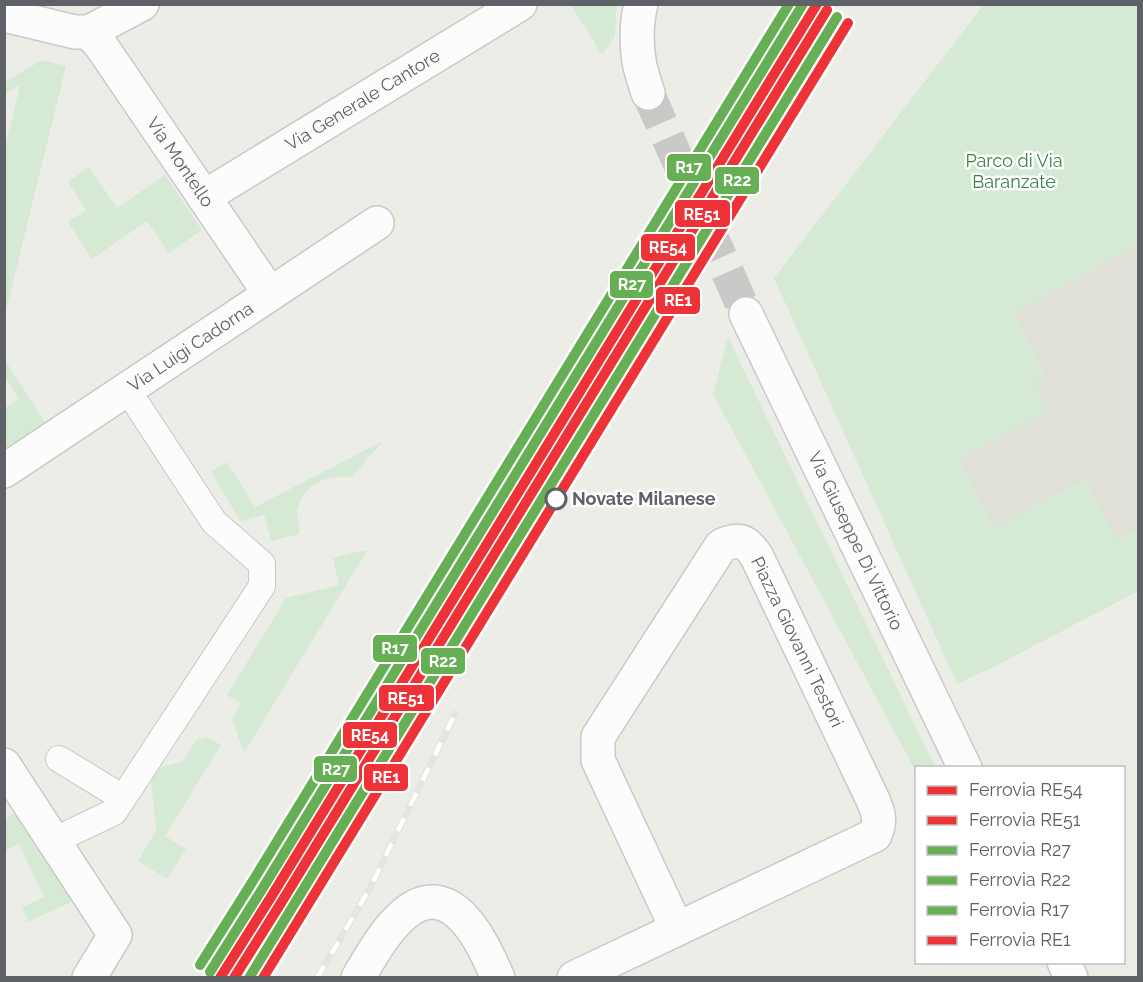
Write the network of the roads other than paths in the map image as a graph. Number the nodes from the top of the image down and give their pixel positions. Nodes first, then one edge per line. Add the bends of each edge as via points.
1 (142, 4) edge
2 (520, 4) edge
3 (641, 4) edge
4 (4, 15) edge
5 (89, 32) junction
6 (648, 93) tunnel mouth
7 (204, 197) junction
8 (377, 223) dead end
9 (270, 294) junction
10 (746, 314) tunnel mouth
11 (138, 406) dead end
12 (4, 471) edge
13 (59, 759) dead end
14 (4, 765) edge
15 (964, 766) edge
16 (123, 798) junction
17 (70, 833) dead end
18 (677, 929) junction
19 (1064, 964) edge
20 (503, 975) edge
21 (89, 978) edge
22 (358, 978) edge
23 (574, 978) edge
24 (1071, 978) edge

1 - 5 street
2 - 7 street, Via Generale Cantore
3 - 6 street via 637,39
4 - 5 street
5 - 7 street, Via Montello
7 - 9 street, Via Montello
8 - 9 street, Via Luigi Cadorna
9 - 12 street, Via Luigi Cadorna
10 - 15 street, Via Giuseppe Di Vittorio
11 - 16 street via 214,522 262,564 262,582
13 - 16 street
14 - 21 street via 115,935
16 - 17 street via 114,812
18 - 18 street, Piazza Giovanni Testori via 875,835 879,825 873,800 757,557 749,545 740,541 721,546 598,737 598,760
18 - 23 street, Piazza Giovanni Testori
19 - 24 street
20 - 22 street via 458,913 436,903 423,903 395,921

